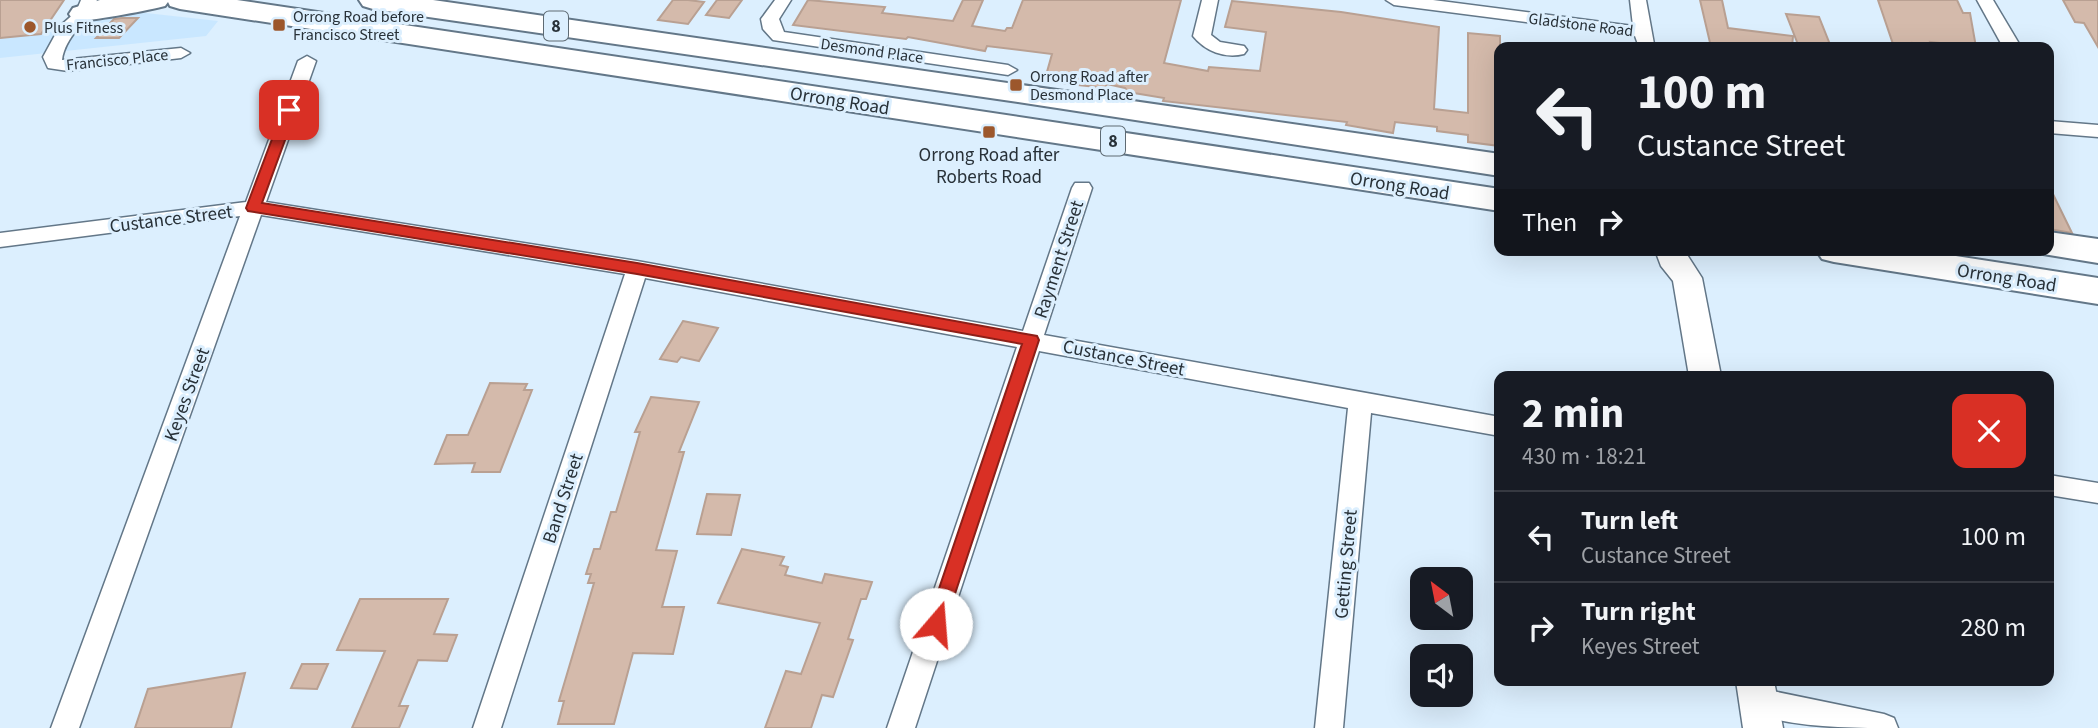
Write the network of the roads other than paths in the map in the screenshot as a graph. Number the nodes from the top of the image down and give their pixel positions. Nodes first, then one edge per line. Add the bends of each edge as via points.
1 (155, 0) edge
2 (180, 0) edge
3 (373, 0) edge
4 (783, 0) edge
5 (1210, 0) edge
6 (1394, 0) edge
7 (1638, 0) edge
8 (1985, 0) edge
9 (79, 10) edge
10 (1644, 40) edge
11 (2009, 42) edge
12 (1238, 50) dead end
13 (181, 53) dead end
14 (307, 61) dead end
15 (1008, 70) dead end
16 (2054, 124) edge
17 (2098, 131) edge
18 (1494, 164) edge
19 (1082, 188) dead end
20 (1494, 199) edge
21 (253, 208) junction
22 (0, 240) edge
23 (2054, 245) edge
24 (2098, 251) edge
25 (1670, 256) edge
26 (1873, 256) edge
27 (1691, 264) edge
28 (637, 268) junction
29 (2098, 291) edge
30 (1031, 340) junction
31 (1704, 371) edge
32 (1360, 401) junction
33 (1494, 426) edge
34 (2054, 486) edge
35 (2098, 493) edge
36 (1759, 704) edge
37 (65, 728) edge
38 (486, 728) edge
39 (901, 728) edge
40 (1329, 728) edge
41 (1884, 728) edge

1 - 9 highway
2 - 20 highway, Orrong Road / 8
3 - 18 highway, Orrong Road / 8
4 - 15 street, Desmond Place via 770,19 779,36
5 - 12 street via 1202,36 1215,47
6 - 10 street, Gladstone Road
7 - 10 street
8 - 11 street
9 - 13 street, Francisco Place via 52,57 54,64
14 - 21 street, Keyes Street
16 - 17 street
19 - 30 street, Rayment Street
21 - 22 street, Custance Street
21 - 28 street, Custance Street
21 - 37 street, Keyes Street
23 - 24 highway, Orrong Road
25 - 27 main road
26 - 29 highway, Orrong Road
27 - 31 main road
28 - 30 street, Custance Street
28 - 38 street, Band Street
30 - 32 street, Custance Street
30 - 39 street, Rayment Street
32 - 33 street, Custance Street
32 - 40 street, Getting Street
34 - 35 street
36 - 41 street

